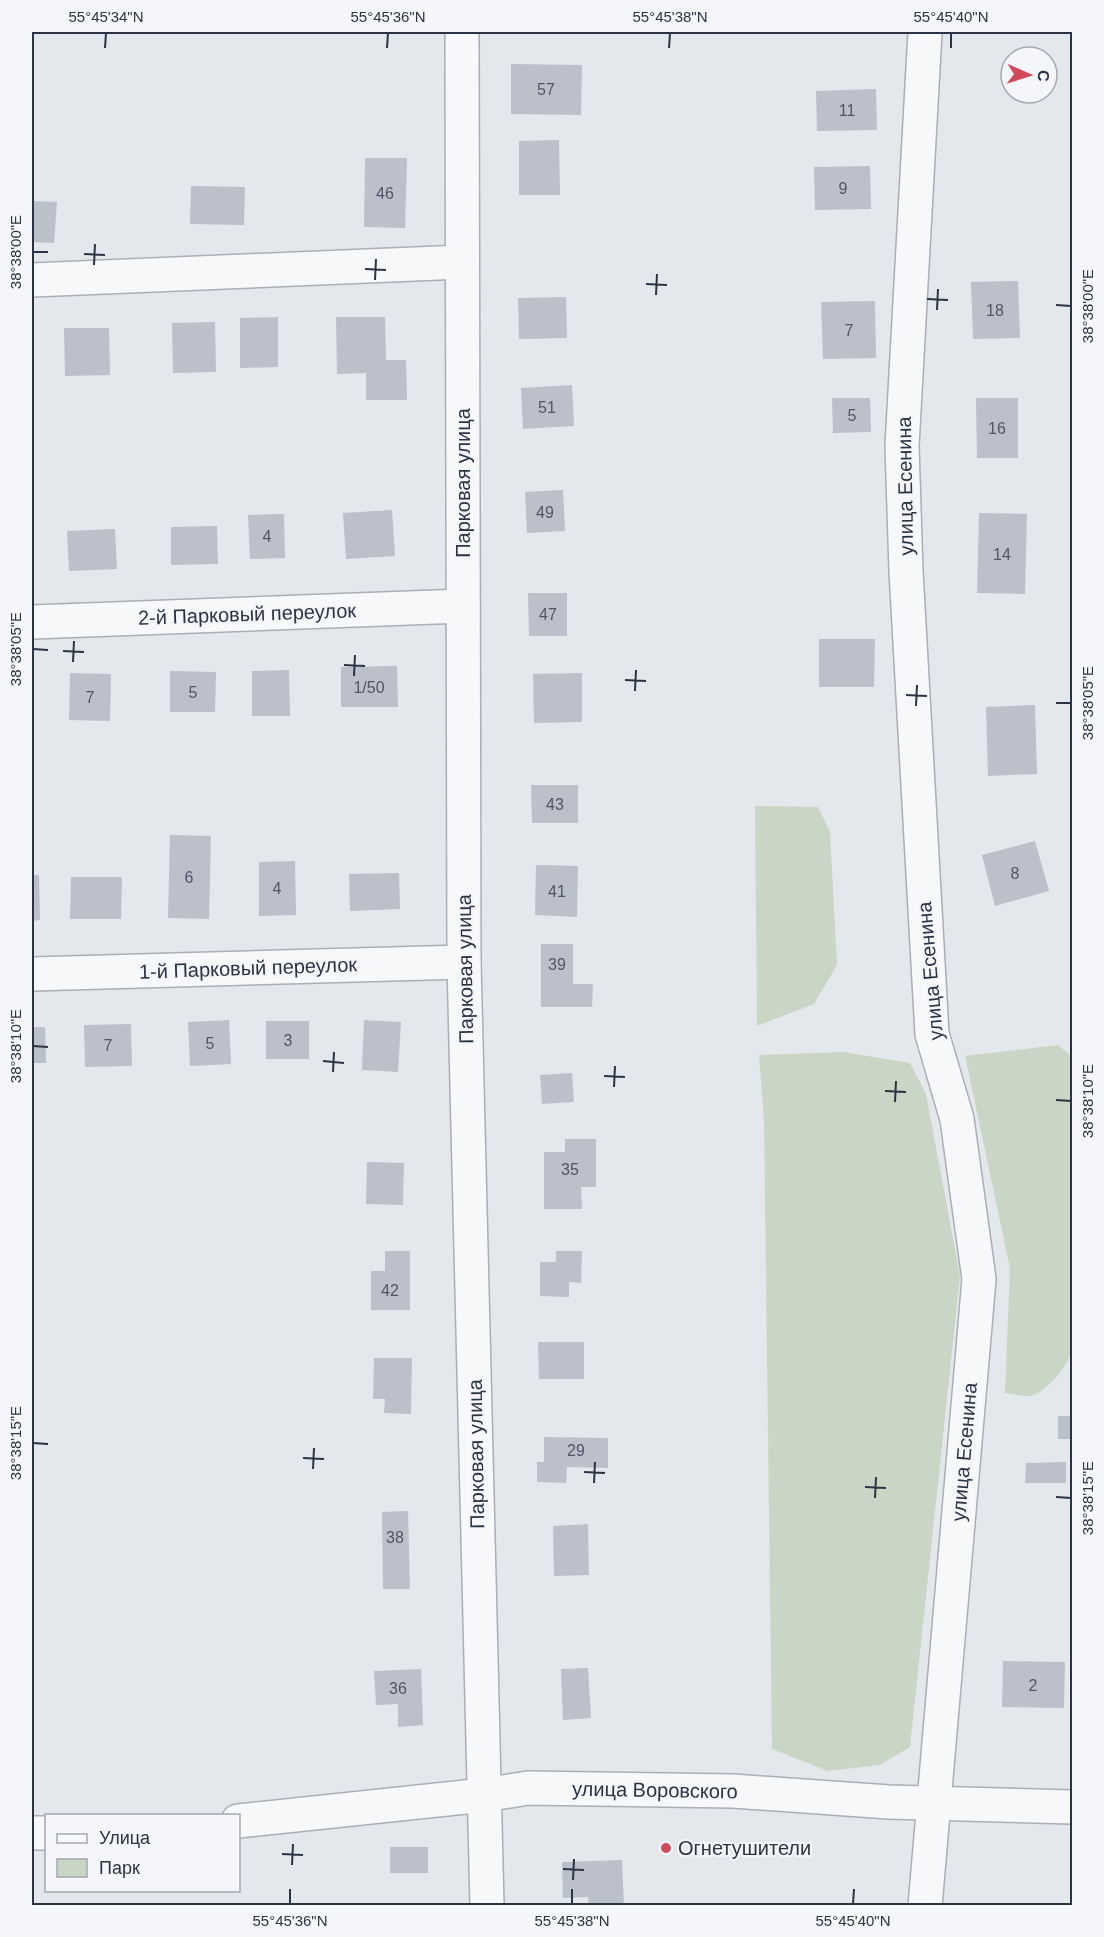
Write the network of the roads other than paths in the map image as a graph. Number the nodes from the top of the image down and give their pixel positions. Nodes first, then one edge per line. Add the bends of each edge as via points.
1 (462, 32) edge
2 (925, 32) edge
3 (462, 262) junction
4 (32, 280) edge
5 (463, 606) junction
6 (32, 622) edge
7 (464, 962) junction
8 (32, 974) edge
9 (484, 1795) junction
10 (933, 1804) junction
11 (1072, 1807) edge
12 (240, 1821) edge
13 (487, 1905) edge
14 (925, 1905) edge

1 - 3 street, Парковая улица
2 - 10 street, улица Есенина via 902,446 906,571 932,1034 957,1119 979,1279
3 - 4 street
3 - 5 street, Парковая улица
5 - 6 street, 2-й Парковый переулок
5 - 7 street, Парковая улица
7 - 8 street, 1-й Парковый переулок
7 - 9 street, Парковая улица
9 - 10 street, улица Воровского via 528,1788 733,1791
9 - 12 street, улица Воровского
9 - 13 street, Парковая улица
10 - 11 street, улица Воровского
10 - 14 street, улица Есенина

